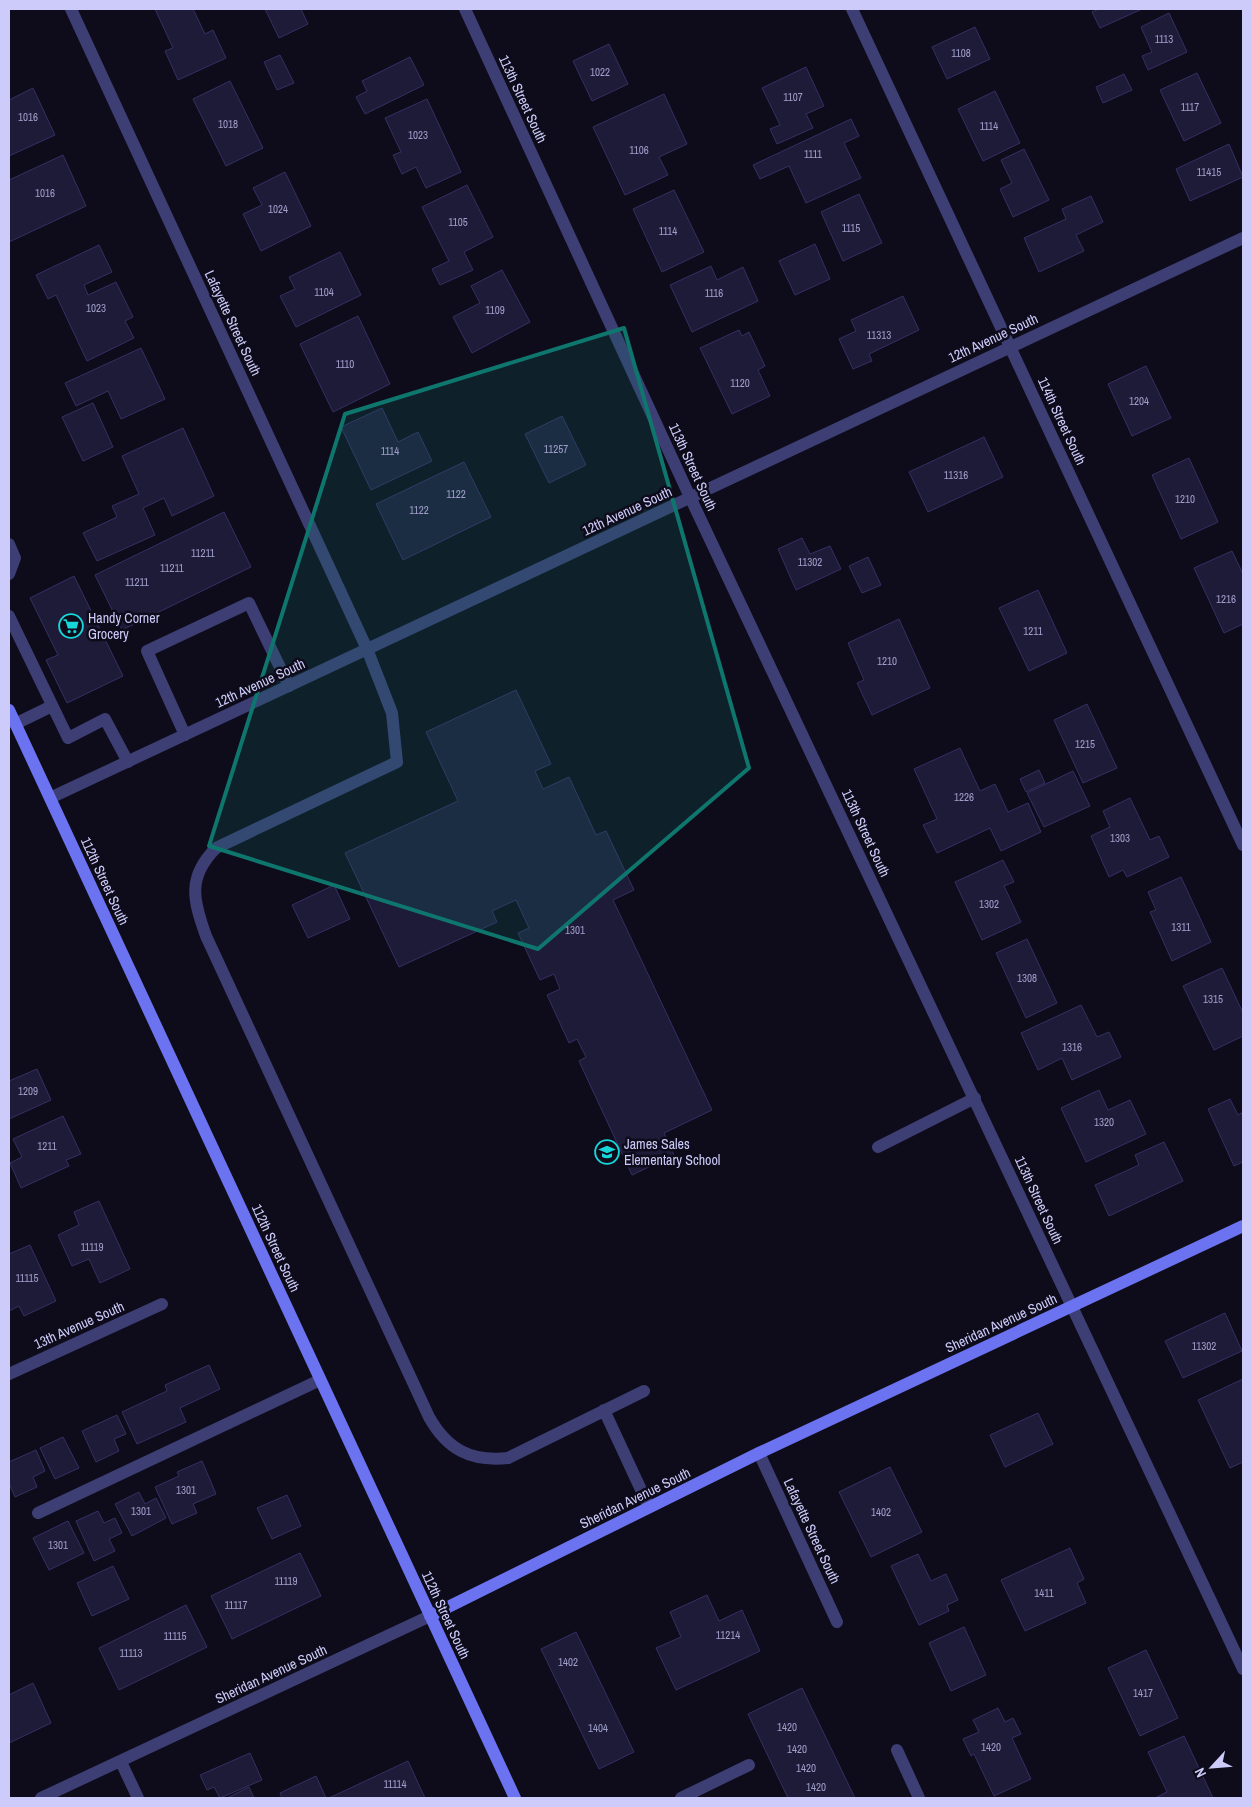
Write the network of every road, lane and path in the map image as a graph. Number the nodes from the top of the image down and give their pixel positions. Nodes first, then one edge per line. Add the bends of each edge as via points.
1 (71, 9) edge
2 (465, 9) edge
3 (852, 9) edge
4 (1243, 238) edge
5 (1011, 347) junction
6 (690, 498) junction
7 (9, 544) edge
8 (9, 574) edge
9 (9, 616) edge
10 (367, 649) junction
11 (289, 686) junction
12 (52, 706) junction
13 (9, 710) edge
14 (15, 724) junction
15 (185, 735) junction
16 (128, 762) junction
17 (50, 798) junction
18 (1243, 846) edge
19 (975, 1098) junction
20 (878, 1147) dead end
21 (1243, 1226) edge
22 (162, 1304) dead end
23 (1072, 1306) junction
24 (9, 1374) edge
25 (320, 1380) junction
26 (644, 1391) dead end
27 (604, 1410) junction
28 (759, 1453) junction
29 (649, 1507) junction
30 (38, 1513) dead end
31 (430, 1616) junction
32 (837, 1622) dead end
33 (1243, 1669) edge
34 (897, 1750) dead end
35 (121, 1762) junction
36 (750, 1765) dead end
37 (41, 1798) edge
38 (138, 1798) edge
39 (516, 1798) edge
40 (681, 1798) edge
41 (920, 1798) edge

1 - 10 street, Lafayette Street South
2 - 6 street, 113th Street South
3 - 5 street, 114th Street South
4 - 5 street, 12th Avenue South
5 - 6 street, 12th Avenue South
5 - 18 street, 114th Street South
6 - 10 street, 12th Avenue South
6 - 19 street, 113th Street South
7 - 8 street via 15,558
9 - 12 street
10 - 11 street, 12th Avenue South
10 - 27 street, Lafayette Street South via 392,713 397,762 216,848 206,859 195,886 198,913 437,1432 466,1454 493,1460 508,1458
11 - 15 street, 12th Avenue South
11 - 15 street via 249,603 147,651
12 - 14 street
12 - 16 street via 68,738 105,720
13 - 14 main road, 112th Street South
14 - 17 main road, 112th Street South
15 - 16 street, 12th Avenue South
16 - 17 street, 12th Avenue South
17 - 25 main road, 112th Street South
19 - 20 street
19 - 23 street, 113th Street South
21 - 23 main road, Sheridan Avenue South
22 - 24 street, 13th Avenue South
23 - 28 main road, Sheridan Avenue South
23 - 33 street, 113th Street South
25 - 30 street
25 - 31 main road, 112th Street South
26 - 27 street
27 - 29 street
28 - 29 main road, Sheridan Avenue South
28 - 32 street, Lafayette Street South
29 - 31 main road, Sheridan Avenue South
31 - 35 street, Sheridan Avenue South
31 - 39 main road, 112th Street South
34 - 41 street
35 - 37 street, Sheridan Avenue South
35 - 38 street
36 - 40 street

